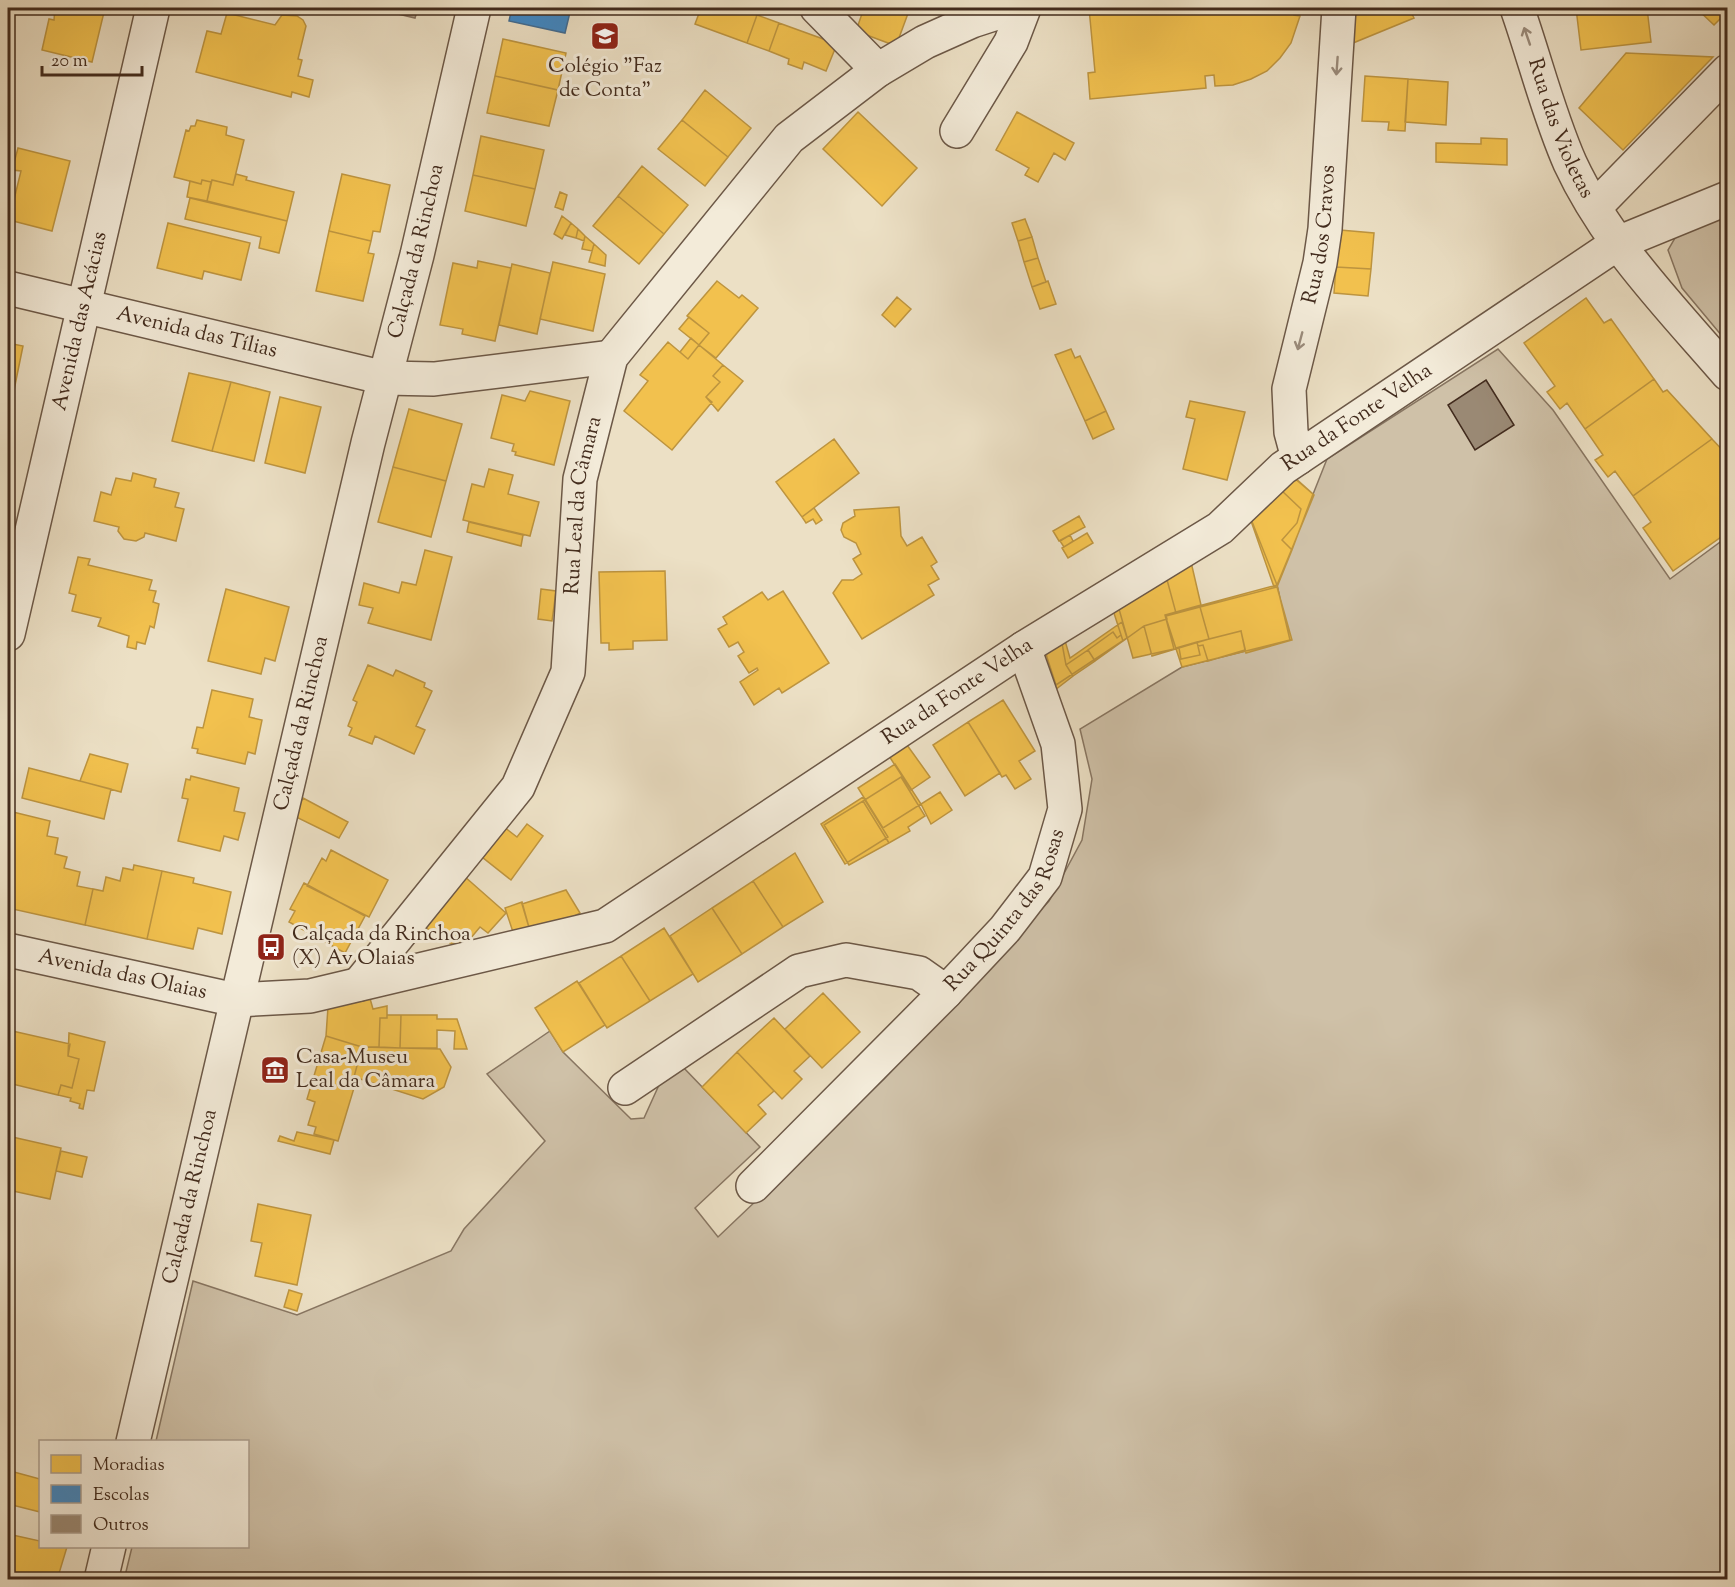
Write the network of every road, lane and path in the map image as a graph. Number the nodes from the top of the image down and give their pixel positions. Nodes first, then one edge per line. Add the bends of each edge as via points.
1 (153, 8) edge
2 (474, 8) edge
3 (817, 8) edge
4 (1012, 8) edge
5 (1024, 8) edge
6 (1339, 8) edge
7 (1517, 8) edge
8 (878, 70) junction
9 (1728, 71) edge
10 (957, 131) dead end
11 (1728, 198) edge
12 (1595, 207) junction
13 (1618, 243) junction
14 (8, 288) edge
15 (84, 306) junction
16 (611, 357) junction
17 (1728, 374) edge
18 (385, 378) junction
19 (1298, 458) junction
20 (8, 634) edge
21 (1024, 648) junction
22 (8, 951) edge
23 (359, 984) junction
24 (946, 992) junction
25 (236, 1000) junction
26 (625, 1088) dead end
27 (753, 1186) dead end
28 (133, 1440) edge
29 (109, 1548) edge
30 (101, 1580) edge

1 - 15 street, Avenida das Acácias
2 - 18 street, Calçada da Rinchoa
3 - 8 street
4 - 8 street, Rua Leal da Câmara via 925,42
5 - 10 street via 1011,42
6 -> 19 street, Rua dos Cravos via 1325,229 1289,389 1291,432
12 -> 7 street, Rua das Violetas via 1570,162
8 - 16 street, Rua Leal da Câmara via 789,138
9 - 12 street
11 - 13 street, Rua da Fonte Velha
12 - 13 street, Rua das Violetas
13 - 17 street, Rua das Violetas
13 - 19 street, Rua da Fonte Velha
14 - 15 street, Avenida das Tílias
15 - 18 street, Avenida das Tílias
15 - 20 street, Avenida das Acácias
16 - 18 street, Avenida das Tílias via 434,379
16 - 23 street, Rua Leal da Câmara via 580,479 568,672 518,787
18 - 25 street, Calçada da Rinchoa
19 - 21 street, Rua da Fonte Velha via 1220,528
21 - 23 street, Rua da Fonte Velha via 605,926
21 - 24 street, Rua Quinta das Rosas via 1058,744 1065,810 1045,877 1005,929
22 - 25 street, Avenida das Olaias
23 - 25 street, Rua da Fonte Velha via 310,996
24 - 26 street, Rua Quinta das Rosas via 919,973 846,960 798,971
24 - 27 street
25 - 28 street, Calçada da Rinchoa
29 - 30 street

